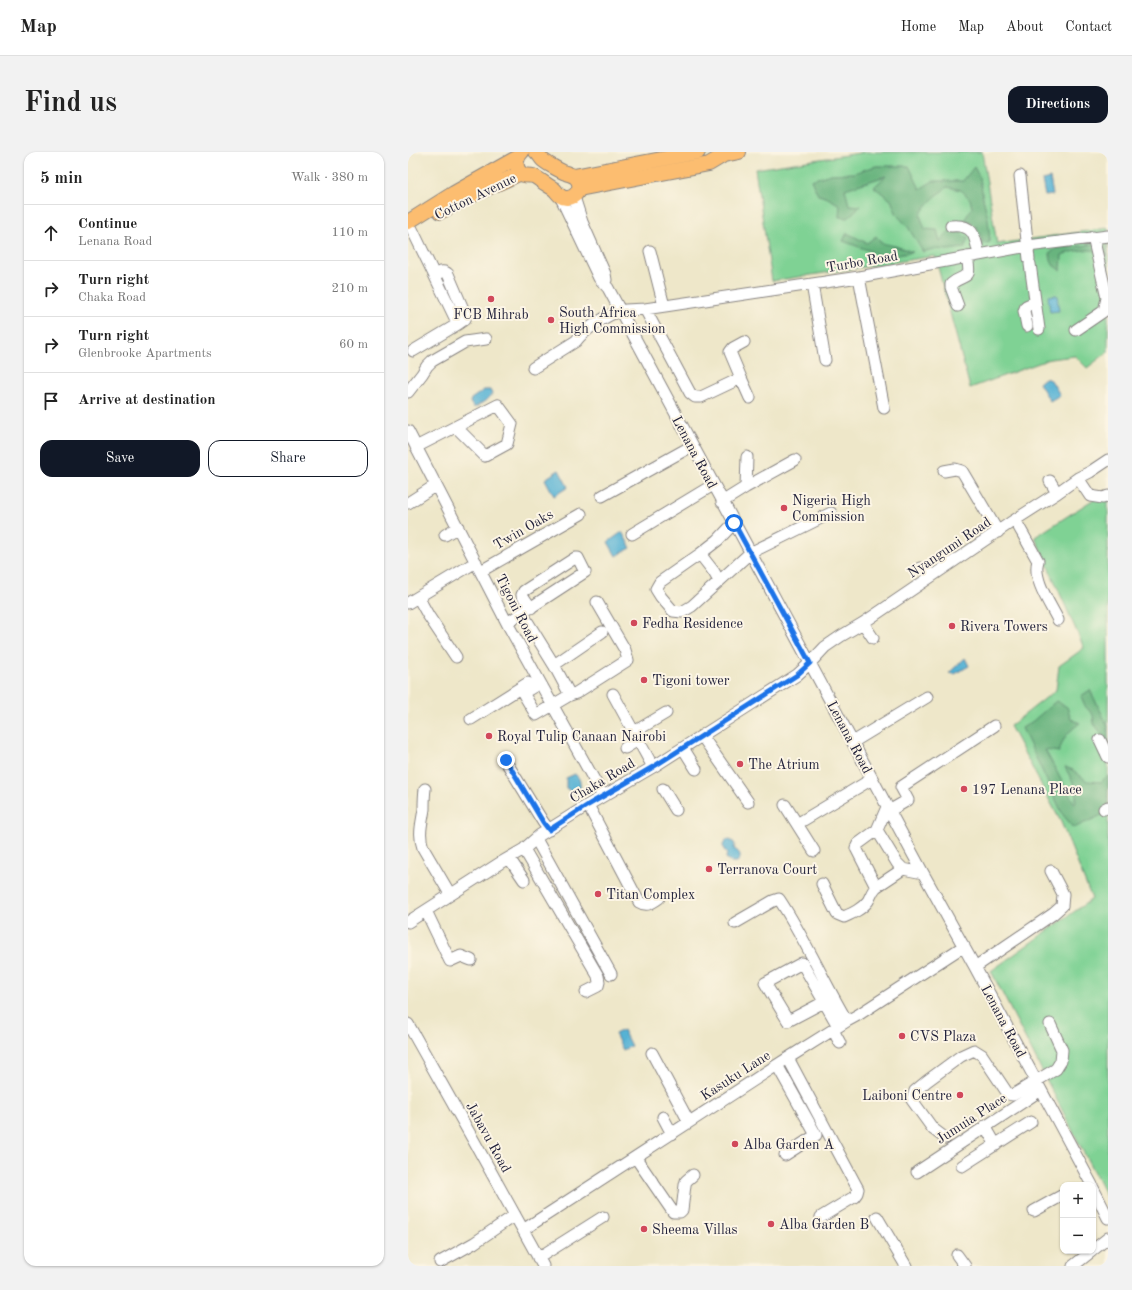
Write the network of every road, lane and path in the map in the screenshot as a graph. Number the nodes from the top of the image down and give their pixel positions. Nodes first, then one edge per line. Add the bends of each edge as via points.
1 (698, 152) edge
2 (739, 152) edge
3 (520, 154) edge
4 (718, 154) edge
5 (539, 156) edge
6 (530, 174) junction
7 (1020, 176) dead end
8 (568, 187) junction
9 (951, 226) dead end
10 (409, 227) edge
11 (1108, 236) edge
12 (1093, 237) junction
13 (1028, 246) junction
14 (650, 251) dead end
15 (979, 255) junction
16 (967, 257) junction
17 (859, 277) junction
18 (812, 284) junction
19 (1108, 298) edge
20 (1035, 302) junction
21 (664, 306) junction
22 (958, 306) dead end
23 (645, 309) junction
24 (620, 311) junction
25 (1027, 326) dead end
26 (1039, 330) dead end
27 (1076, 330) dead end
28 (486, 339) dead end
29 (744, 342) dead end
30 (413, 350) dead end
31 (825, 360) dead end
32 (533, 368) dead end
33 (741, 378) junction
34 (408, 392) edge
35 (750, 398) dead end
36 (884, 408) dead end
37 (456, 427) junction
38 (408, 431) edge
39 (692, 446) junction
40 (416, 447) junction
41 (747, 457) dead end
42 (795, 460) dead end
43 (1108, 460) edge
44 (944, 471) dead end
45 (1078, 478) junction
46 (1050, 481) dead end
47 (436, 485) junction
48 (713, 485) junction
49 (746, 487) junction
50 (1057, 493) junction
51 (602, 496) dead end
52 (1108, 496) edge
53 (722, 502) junction
54 (408, 503) edge
55 (1108, 506) edge
56 (831, 513) dead end
57 (581, 514) dead end
58 (1016, 520) junction
59 (734, 523) junction
60 (458, 527) junction
61 (998, 532) junction
62 (632, 534) dead end
63 (445, 535) dead end
64 (750, 553) junction
65 (700, 554) junction
66 (479, 566) junction
67 (933, 575) junction
68 (719, 581) junction
69 (920, 584) junction
70 (418, 597) junction
71 (597, 602) dead end
72 (408, 603) edge
73 (526, 611) junction
74 (1058, 620) dead end
75 (507, 623) junction
76 (863, 623) junction
77 (602, 632) dead end
78 (873, 638) dead end
79 (456, 657) dead end
80 (810, 663) junction
81 (554, 665) junction
82 (538, 680) junction
83 (613, 694) dead end
84 (570, 695) junction
85 (927, 697) dead end
86 (552, 705) junction
87 (666, 713) dead end
88 (471, 719) dead end
89 (994, 726) dead end
90 (636, 736) junction
91 (702, 736) junction
92 (1100, 740) dead end
93 (852, 742) junction
94 (625, 748) dead end
95 (683, 748) junction
96 (1108, 757) edge
97 (506, 760) dead end
98 (653, 767) junction
99 (696, 769) dead end
100 (872, 779) junction
101 (663, 788) dead end
102 (425, 789) dead end
103 (603, 796) junction
104 (748, 802) dead end
105 (588, 805) junction
106 (785, 805) dead end
107 (888, 809) junction
108 (676, 810) dead end
109 (797, 824) junction
110 (877, 830) junction
111 (542, 835) junction
112 (524, 849) junction
113 (814, 851) dead end
114 (509, 858) junction
115 (903, 869) junction
116 (1051, 871) dead end
117 (923, 873) junction
118 (524, 880) dead end
119 (566, 880) dead end
120 (822, 884) dead end
121 (876, 887) junction
122 (450, 894) junction
123 (659, 898) dead end
124 (426, 911) junction
125 (408, 922) edge
126 (735, 923) dead end
127 (964, 946) junction
128 (471, 960) dead end
129 (975, 967) junction
130 (611, 974) dead end
131 (586, 992) dead end
132 (824, 1002) junction
133 (408, 1024) edge
134 (1050, 1024) dead end
135 (840, 1026) junction
136 (840, 1044) dead end
137 (652, 1053) dead end
138 (788, 1058) junction
139 (778, 1065) junction
140 (1039, 1086) junction
141 (663, 1117) dead end
142 (689, 1122) junction
143 (1031, 1122) dead end
144 (984, 1126) junction
145 (672, 1134) junction
146 (945, 1138) dead end
147 (996, 1145) junction
148 (785, 1155) dead end
149 (636, 1158) junction
150 (962, 1166) dead end
151 (917, 1172) dead end
152 (693, 1175) dead end
153 (1088, 1182) edge
154 (1060, 1197) edge
155 (1096, 1197) edge
156 (1034, 1211) dead end
157 (515, 1215) junction
158 (603, 1217) dead end
159 (821, 1217) dead end
160 (877, 1217) dead end
161 (1108, 1218) edge
162 (523, 1230) junction
163 (1108, 1238) edge
164 (1096, 1248) edge
165 (1088, 1254) edge
166 (957, 1255) dead end
167 (440, 1262) dead end
168 (540, 1262) edge
169 (906, 1266) edge
170 (965, 1266) edge
171 (1073, 1266) edge

1 - 8 main road via 628,166
2 - 4 main road
3 - 6 main road via 517,166
3 - 10 main road, Cotton Avenue via 454,193
4 - 8 main road via 709,164
5 - 6 main road via 542,168
5 - 8 main road
6 - 8 main road
6 - 10 main road, Cotton Avenue
7 - 13 street
8 - 24 street, Lenana Road via 605,274 608,288
9 - 15 street via 969,228 976,239
10 - 30 street via 458,324
11 - 12 street, Turbo Road
12 - 13 street, Turbo Road
12 - 19 street
13 - 15 street, Turbo Road
13 - 20 street
14 - 21 street
15 - 16 street, Turbo Road
16 - 17 street, Turbo Road
16 - 22 street via 969,274 951,284
17 - 18 street, Turbo Road
17 - 36 street
18 - 21 street, Turbo Road
18 - 31 street
19 - 27 street via 1104,311
20 - 25 street via 1026,306 1024,311
20 - 26 street
21 - 23 street, Turbo Road
23 - 24 street, Turbo Road
23 - 33 street via 693,396 701,397
24 - 32 street via 602,320 576,341
24 - 39 street, Lenana Road
28 - 34 street via 465,342 432,361
29 - 33 street via 730,352
33 - 35 street
37 - 37 street via 498,405 512,424 507,444 485,456
37 - 40 street
38 - 40 street, Tigoni Road
39 - 48 street, Lenana Road
39 - 51 street
40 - 47 street, Tigoni Road
41 - 49 street
42 - 49 street
43 - 45 street, Nyangumi Road
44 - 61 street via 962,471
45 - 50 street, Nyangumi Road
45 - 52 street via 1090,496
46 - 50 street
47 - 54 street
47 - 60 street, Tigoni Road
48 - 53 street, Lenana Road
48 - 62 street
49 - 53 street
50 - 58 street, Nyangumi Road
52 - 55 street
53 - 59 street, Lenana Road
56 - 64 street
57 - 66 street, Twin Oaks
58 - 61 street, Nyangumi Road
58 - 74 street via 1038,561 1038,581
59 - 64 street, Lenana Road
59 - 65 street
60 - 63 street
60 - 66 street, Tigoni Road
61 - 67 street, Nyangumi Road
64 - 68 street
64 - 80 street, Lenana Road
65 - 68 street
65 - 68 street via 660,582 656,589 661,597 673,611 682,612
66 - 70 street, Twin Oaks
66 - 75 street, Tigoni Road
67 - 69 street, Nyangumi Road
67 - 69 street via 917,569
69 - 76 street, Nyangumi Road
70 - 72 street, Twin Oaks
70 - 79 street
71 - 84 street via 625,650 628,660
73 - 73 street via 585,572 578,558 524,591 522,595
73 - 75 street
73 - 81 street
75 - 82 street, Tigoni Road
76 - 78 street
76 - 80 street, Nyangumi Road via 825,647
77 - 81 street
80 - 91 street, Chaka Road via 797,675
80 - 93 street, Lenana Road
81 - 84 street
82 - 86 street, Tigoni Road
82 - 86 street via 523,693 536,715
82 - 88 street
83 - 90 street
84 - 86 street
85 - 93 street
86 - 103 street, Tigoni Road
87 - 90 street
89 - 107 street via 901,787 908,800
90 - 94 street
90 - 98 street
91 - 95 street, Chaka Road
91 - 104 street
92 - 96 street
93 - 100 street, Lenana Road
95 - 98 street, Chaka Road
95 - 99 street
97 - 111 street via 543,822
98 - 103 street, Chaka Road
100 - 107 street, Lenana Road
100 - 109 street
101 - 108 street
102 - 122 street via 420,840
103 - 105 street, Chaka Road
105 - 111 street, Chaka Road
105 - 123 street via 639,902 648,905
106 - 109 street
107 - 110 street
107 - 117 street, Lenana Road
109 - 113 street
110 - 115 street
110 - 121 street via 856,848
111 - 112 street, Chaka Road
111 - 119 street
111 - 130 street
112 - 114 street, Chaka Road
112 - 131 street via 598,976 598,986
114 - 118 street
114 - 122 street, Chaka Road
115 - 117 street
115 - 121 street
116 - 129 street via 1062,894 1062,906
117 - 127 street, Lenana Road
120 - 121 street via 837,914 844,917 860,909
122 - 124 street, Chaka Road
124 - 125 street, Chaka Road
124 - 128 street via 450,961 461,956
126 - 135 street via 779,899 818,966
127 - 129 street, Lenana Road
127 - 135 street, Kasuku Lane
129 - 140 street, Lenana Road
132 - 132 street via 788,1021 766,983 802,963
132 - 135 street
133 - 157 street, Jabavu Road
134 - 140 street via 1062,1050 1061,1061
135 - 136 street
135 - 138 street, Kasuku Lane
137 - 142 street
138 - 139 street, Kasuku Lane
138 - 159 street via 858,1189 854,1197
139 - 142 street, Kasuku Lane
139 - 148 street via 816,1135
140 - 144 street, Jumuia Place
140 - 146 street via 1008,1094 982,1055 974,1050 961,1056 915,1091 912,1100 933,1129
140 - 153 street, Lenana Road
141 - 145 street
142 - 145 street, Kasuku Lane
143 - 147 street
144 - 147 street
144 - 151 street, Jumuia Place
145 - 149 street, Kasuku Lane
147 - 150 street
149 - 152 street via 673,1212 682,1210 686,1181
149 - 162 street, Kasuku Lane
154 - 156 street
155 - 161 street, Lenana Road
157 - 162 street, Jabavu Road
157 - 167 street
158 - 168 street
160 - 169 street
162 - 168 street, Jabavu Road
163 - 164 street
165 - 171 street
166 - 170 street

